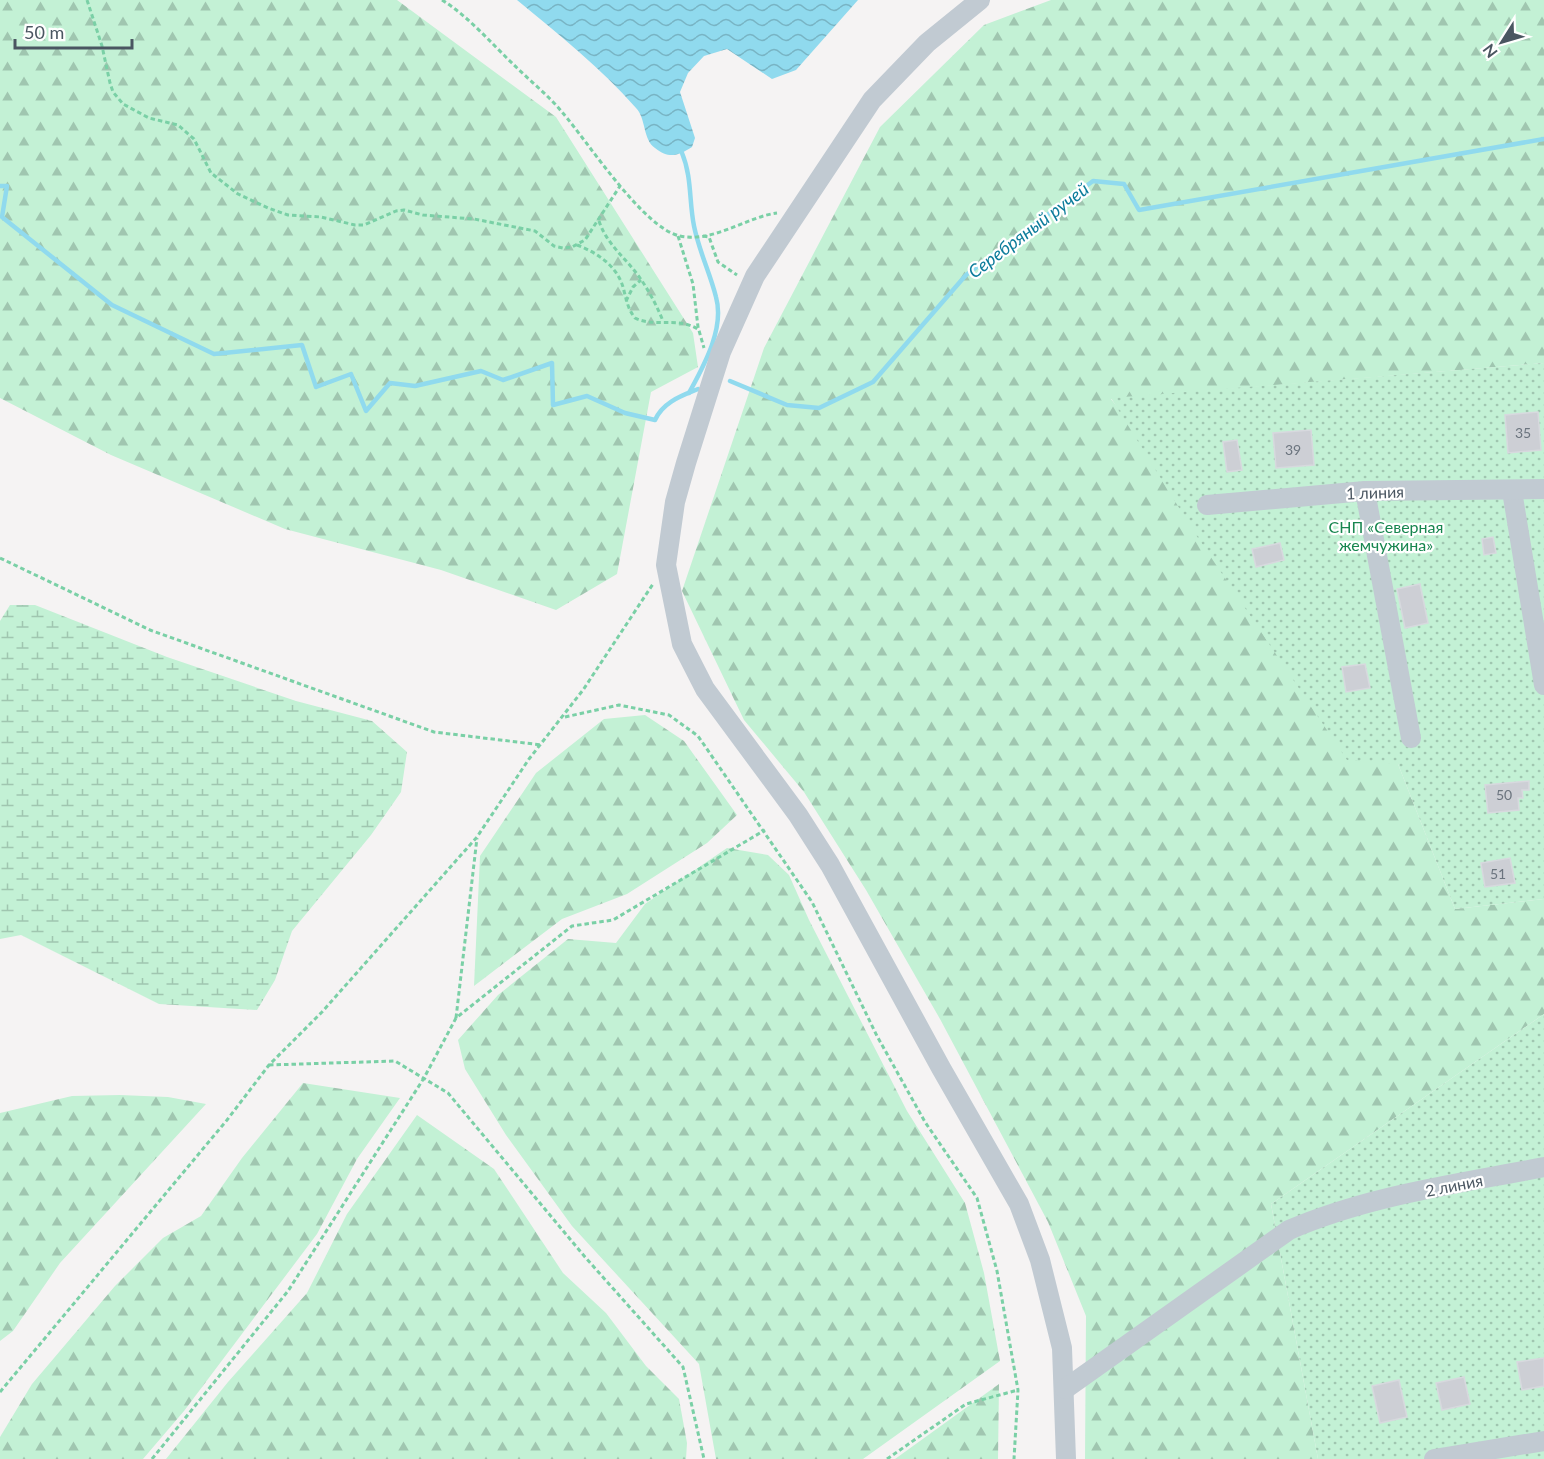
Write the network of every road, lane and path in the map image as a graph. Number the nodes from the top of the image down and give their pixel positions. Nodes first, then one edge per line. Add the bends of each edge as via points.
1 (87, 0) edge
2 (442, 0) edge
3 (980, 0) edge
4 (620, 186) junction
5 (798, 211) junction
6 (599, 221) junction
7 (701, 235) junction
8 (678, 236) junction
9 (576, 245) junction
10 (641, 280) junction
11 (752, 283) junction
12 (626, 303) junction
13 (663, 321) junction
14 (699, 330) junction
15 (714, 378) junction
16 (1544, 489) edge
17 (1365, 491) junction
18 (1512, 491) junction
19 (1207, 506) dead end
20 (0, 558) edge
21 (666, 565) junction
22 (1544, 686) edge
23 (563, 717) junction
24 (1411, 738) dead end
25 (543, 745) junction
26 (765, 830) junction
27 (477, 837) junction
28 (456, 1018) junction
29 (269, 1065) junction
30 (424, 1078) junction
31 (1544, 1167) edge
32 (1065, 1389) junction
33 (1018, 1390) junction
34 (0, 1392) edge
35 (1544, 1441) edge
36 (152, 1459) edge
37 (704, 1459) edge
38 (888, 1459) edge
39 (1014, 1459) edge
40 (1066, 1459) edge
41 (1434, 1459) edge

1 - 9 path via 113,93 134,110 178,125 194,139 211,173 254,203 288,215 355,225 405,210 474,219 535,231 554,246
2 - 4 path via 561,111
3 - 5 street via 927,43 872,100
4 - 6 path
4 - 8 path via 659,226
5 - 7 path via 768,214
5 - 11 street
6 - 9 path via 585,240
6 - 10 path via 609,244
7 - 8 path
7 - 11 path via 709,237 718,262
8 - 14 path via 693,284
9 - 12 path via 607,262 624,290
10 - 12 path
10 - 13 path
11 - 15 street via 721,352
12 - 13 path via 634,318
13 - 14 path
14 - 15 path
15 - 21 street via 675,502
16 - 18 street, 1 линия
17 - 18 street, 1 линия
17 - 19 street, 1 линия
17 - 24 street
18 - 22 street
20 - 25 path via 150,630 434,732
21 - 23 path
21 - 32 street via 682,644 705,689 830,865 1019,1204 1040,1260 1062,1348
23 - 25 path
23 - 26 path via 619,705 669,715 698,736
25 - 27 path via 529,759
26 - 28 path via 614,920 572,926
26 - 33 path via 812,902 877,1036 925,1122 977,1198 997,1271
27 - 28 path
27 - 29 path via 322,1012
28 - 30 path
29 - 30 path via 395,1061
29 - 34 path
30 - 36 path via 288,1291
30 - 37 path via 448,1092 585,1257 683,1367
31 - 32 street, 2 линия via 1365,1202 1290,1230
32 - 40 street
33 - 38 path via 966,1404
33 - 39 path
35 - 41 street

